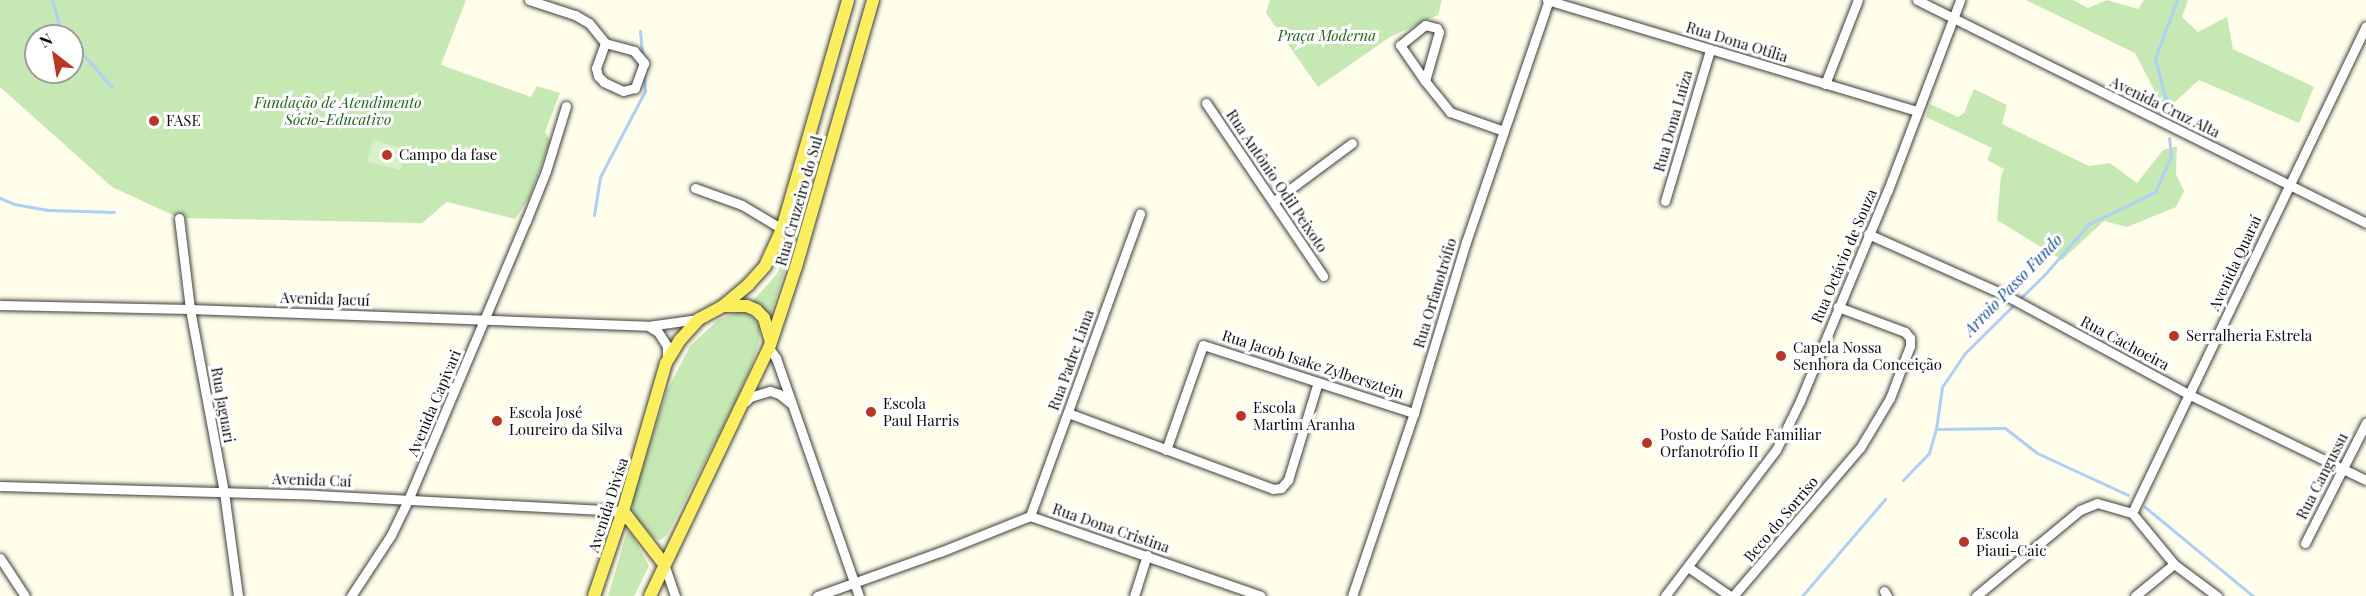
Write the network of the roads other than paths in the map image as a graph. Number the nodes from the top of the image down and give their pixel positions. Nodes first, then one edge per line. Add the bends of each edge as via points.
1 (529, 0) edge
2 (848, 0) edge
3 (873, 0) edge
4 (1548, 0) edge
5 (1858, 0) edge
6 (1917, 0) edge
7 (1960, 0) edge
8 (1952, 18) junction
9 (2366, 26) edge
10 (605, 43) junction
11 (1710, 50) junction
12 (1425, 81) junction
13 (1825, 84) junction
14 (1206, 103) dead end
15 (566, 106) dead end
16 (1918, 111) junction
17 (1504, 131) junction
18 (1352, 143) dead end
19 (2288, 184) junction
20 (696, 188) dead end
21 (1274, 201) junction
22 (1665, 201) dead end
23 (1140, 213) dead end
24 (179, 218) dead end
25 (2366, 223) edge
26 (782, 228) junction
27 (1868, 234) junction
28 (1323, 276) dead end
29 (0, 305) edge
30 (723, 306) junction
31 (1838, 307) junction
32 (190, 309) junction
33 (699, 319) junction
34 (486, 320) junction
35 (648, 326) junction
36 (768, 348) junction
37 (666, 363) junction
38 (1318, 382) junction
39 (2190, 395) junction
40 (744, 403) junction
41 (794, 406) junction
42 (1068, 413) junction
43 (1414, 413) junction
44 (2366, 423) edge
45 (1166, 450) junction
46 (2344, 469) junction
47 (2366, 480) edge
48 (0, 486) edge
49 (224, 492) junction
50 (408, 500) junction
51 (622, 511) junction
52 (2132, 513) junction
53 (1030, 516) junction
54 (2305, 543) dead end
55 (1147, 555) junction
56 (0, 558) edge
57 (664, 564) junction
58 (2174, 564) junction
59 (1688, 567) junction
60 (855, 583) junction
61 (1237, 592) edge
62 (25, 596) edge
63 (238, 596) edge
64 (351, 596) edge
65 (594, 596) edge
66 (650, 596) edge
67 (675, 596) edge
68 (817, 596) edge
69 (859, 596) edge
70 (1134, 596) edge
71 (1261, 596) edge
72 (1352, 596) edge
73 (1665, 596) edge
74 (1732, 596) edge
75 (1976, 596) edge
76 (2134, 596) edge
77 (2217, 596) edge

1 - 10 street via 564,9 590,23
2 - 26 main road, Rua Cruzeiro do Sul
3 - 36 main road, Rua Cruzeiro do Sul via 796,267
4 - 11 street, Rua Dona Otília
4 - 17 street, Rua Orfanotrófio
5 - 13 street
6 - 8 street, Avenida Cruz Alta
7 - 8 street, Rua Octávio de Souza
8 - 16 street, Rua Octávio de Souza
8 - 19 street, Avenida Cruz Alta
9 - 19 street, Avenida Quaraí
10 - 10 street via 634,51 641,57 644,63 635,88 622,91 598,76 596,68
11 - 13 street, Rua Dona Otília
11 - 22 street, Rua Dona Luiza
12 - 12 street via 1400,45 1425,25 1439,32
12 - 17 street via 1450,112
13 - 16 street, Rua Dona Otília
14 - 21 street, Rua Antônio Odil Peixoto
15 - 34 street, Avenida Capivari via 546,171
16 - 27 street, Rua Octávio de Souza
17 - 43 street, Rua Orfanotrófio
18 - 21 street
19 - 25 street, Avenida Cruz Alta
19 - 39 street, Avenida Quaraí
20 - 26 street via 742,206
21 - 28 street, Rua Antônio Odil Peixoto
23 - 42 street, Rua Padre Lima
24 - 32 street, Rua Jaguari
26 - 30 main road, Rua Cruzeiro do Sul via 765,266
27 - 31 street, Rua Octávio de Souza
27 - 39 street, Rua Cachoeira via 2005,295
29 - 32 street, Avenida Jacuí
30 - 33 main road, Avenida Divisa
30 - 36 main road via 756,310 769,328
31 - 59 street, Rua Octávio de Souza via 1776,450
31 - 74 street, Beco do Sorriso via 1905,332 1910,346 1890,398 1860,448
32 - 34 street, Avenida Jacuí
32 - 49 street, Rua Jaguari
33 - 35 street, Avenida Jacuí
33 - 37 main road, Avenida Divisa
34 - 35 street, Avenida Jacuí
34 - 50 street, Avenida Capivari
35 - 37 street via 658,332 667,346
36 - 40 main road
36 - 41 street via 776,358
37 - 51 main road, Avenida Divisa
38 - 43 street, Rua Jacob Isake Zylbersztejn
38 - 45 street, Rua Jacob Isake Zylbersztejn via 1203,345
38 - 45 street via 1288,480 1281,488 1273,489
39 - 46 street, Rua Cachoeira
39 - 52 street, Avenida Quaraí
40 - 41 street via 750,396 770,391
40 - 57 main road
41 - 60 street
42 - 45 street
42 - 53 street, Rua Padre Lima
43 - 72 street, Rua Orfanotrófio
44 - 46 street, Rua Cangussu
46 - 47 street, Rua Cachoeira
46 - 54 street, Rua Cangussu
48 - 49 street, Avenida Caí
49 - 50 street, Avenida Caí
49 - 63 street, Rua Jaguari
50 - 51 street, Avenida Caí
50 - 64 street, Avenida Capivari via 391,535
51 - 57 main road
51 - 65 main road, Avenida Divisa
52 - 58 street
52 - 75 street via 2097,503 2080,510
53 - 55 street, Rua Dona Cristina
53 - 60 street, Rua Dona Cristina
55 - 61 street, Rua Dona Cristina
55 - 70 street
56 - 62 street
57 - 66 main road
57 - 67 street
58 - 76 street
58 - 77 street
59 - 73 street, Rua Octávio de Souza
59 - 74 street, Beco do Sorriso
60 - 68 street, Rua Dona Cristina
60 - 69 street
61 - 71 street, Rua Dona Cristina

